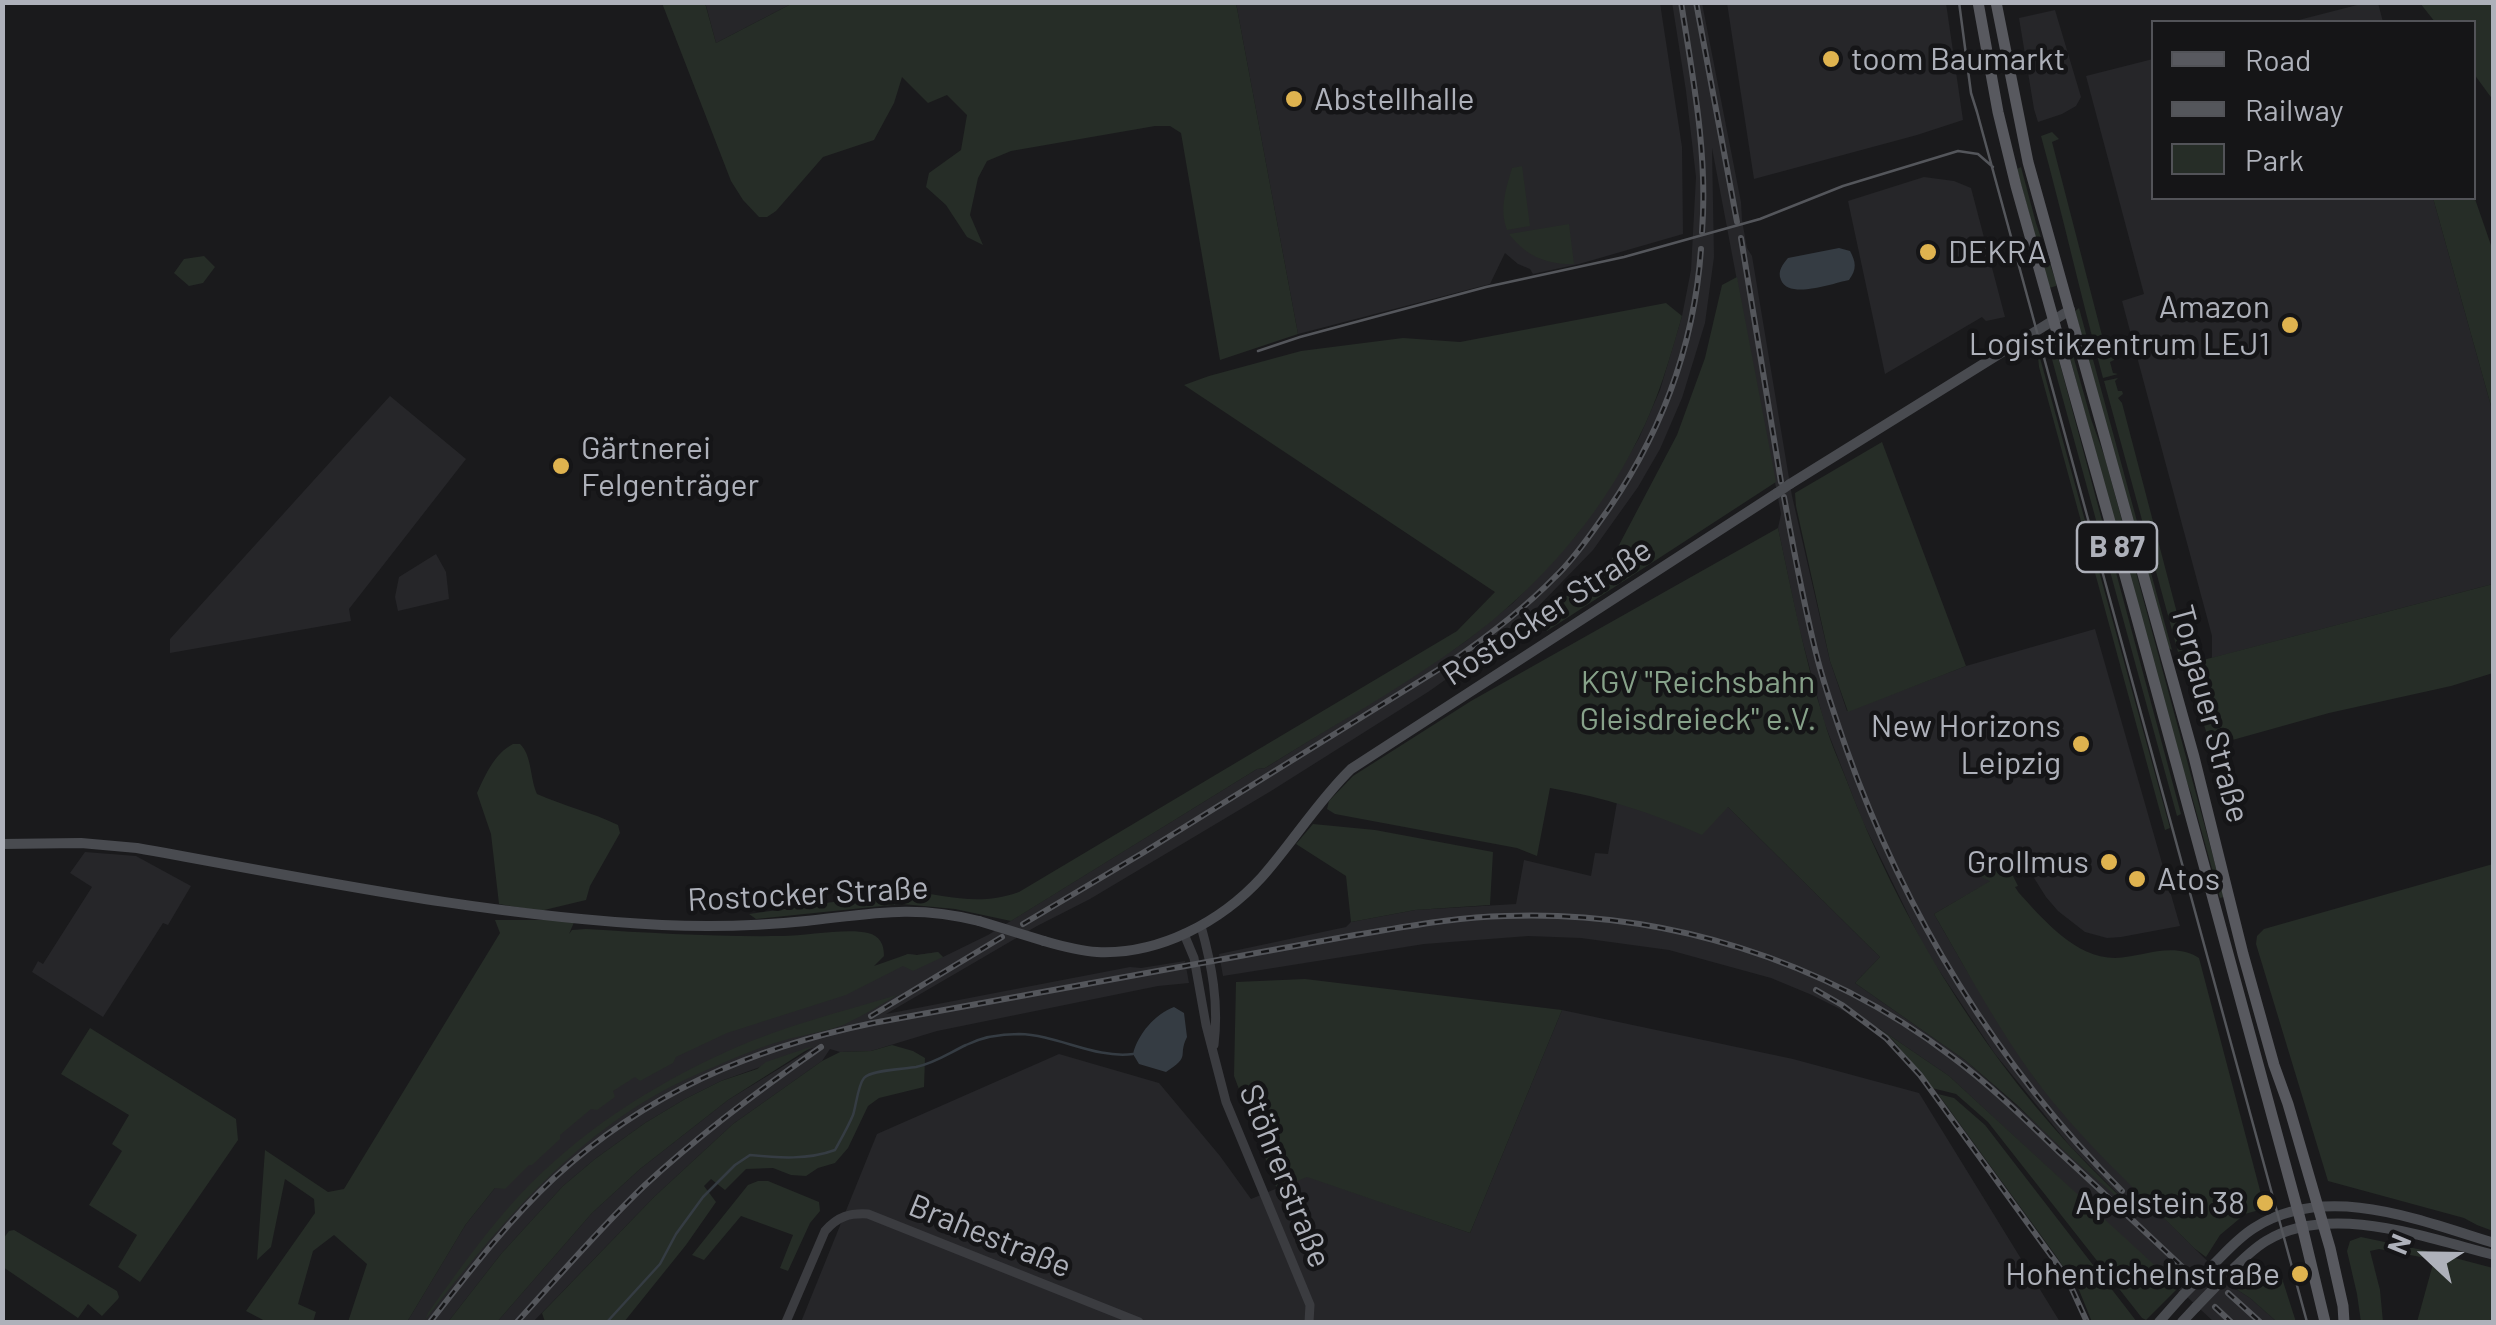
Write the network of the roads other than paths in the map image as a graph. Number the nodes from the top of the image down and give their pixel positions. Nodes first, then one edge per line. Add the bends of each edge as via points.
1 (1978, 2) edge
2 (1996, 2) edge
3 (2070, 310) junction
4 (2053, 319) junction
5 (2, 844) edge
6 (1201, 926) junction
7 (1184, 934) junction
8 (1214, 1048) junction
9 (2318, 1206) junction
10 (2297, 1210) junction
11 (2323, 1224) junction
12 (2302, 1226) junction
13 (2494, 1243) edge
14 (2494, 1255) edge
15 (786, 1322) edge
16 (1139, 1322) edge
17 (1309, 1322) edge
18 (2158, 1322) edge
19 (2182, 1322) edge
20 (2325, 1322) edge
21 (2344, 1322) edge

1 - 4 main road, Torgauer Straße / B 87 via 1998,112
2 - 3 main road, Torgauer Straße / B 87 via 2022,135
3 - 4 main road, Rostocker Straße
3 - 9 main road, Torgauer Straße / B 87 via 2243,954
4 - 6 main road, Rostocker Straße, bridge via 1352,769 1246,894
4 - 10 main road, Torgauer Straße / B 87
5 - 7 main road, Rostocker Straße, bridge via 137,848 576,920 740,925 927,910 1095,952
6 - 7 main road, Rostocker Straße
6 - 8 street, Stöhrerstraße via 1214,978
7 - 8 street, Stöhrerstraße
8 - 17 street, Stöhrerstraße via 1226,1102 1310,1305
9 - 10 main road
9 - 11 main road, Torgauer Straße / B 87
9 - 13 main road via 2368,1209
10 - 12 main road, Torgauer Straße / B 87
10 - 18 main road, bridge via 2254,1228
11 - 12 main road
11 - 14 main road via 2398,1232
11 - 21 main road, Torgauer Straße / B 87
12 - 19 main road, bridge via 2251,1252
12 - 20 main road, Torgauer Straße / B 87
15 - 16 street, Brahestraße via 825,1231 852,1213

